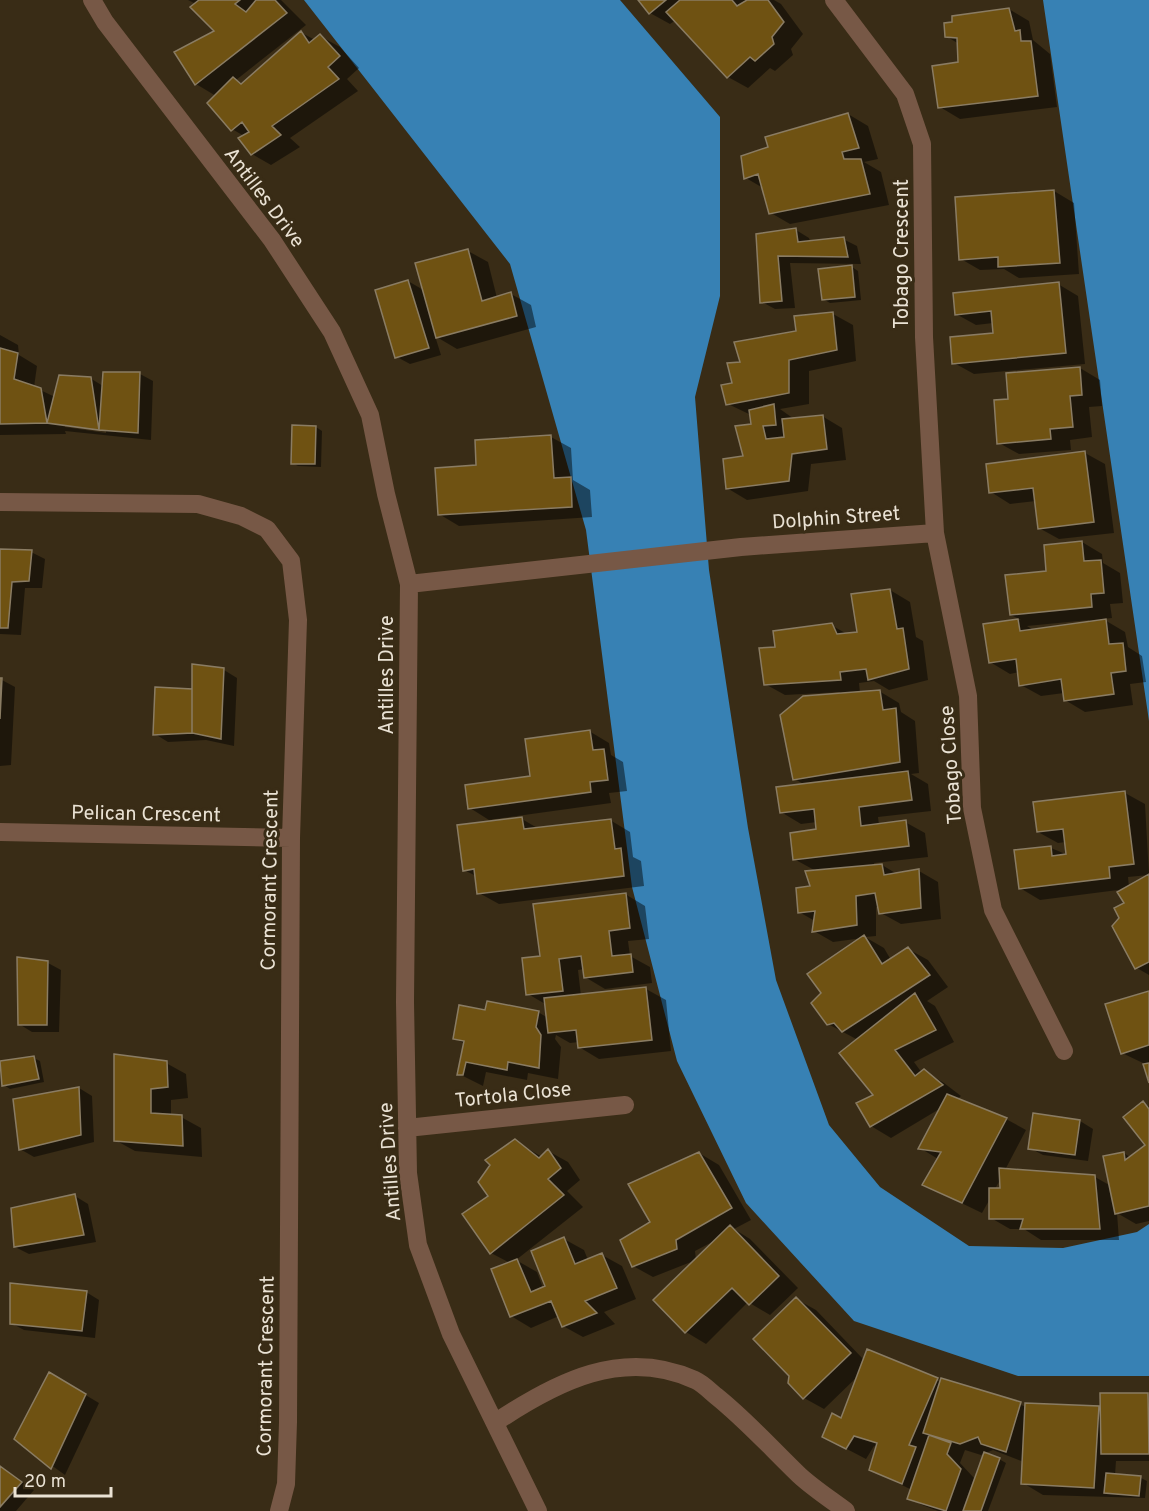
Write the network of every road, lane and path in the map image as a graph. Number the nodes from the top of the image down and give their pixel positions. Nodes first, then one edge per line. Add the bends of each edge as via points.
1 (92, 0) edge
2 (834, 0) edge
3 (0, 502) edge
4 (935, 533) junction
5 (409, 584) junction
6 (0, 832) edge
7 (291, 838) junction
8 (1064, 1051) dead end
9 (625, 1105) dead end
10 (407, 1128) junction
11 (496, 1422) junction
12 (279, 1511) edge
13 (538, 1511) edge
14 (846, 1511) edge

1 - 5 street, Antilles Drive via 272,240 332,332 370,415
2 - 4 street, Tobago Crescent via 905,94 922,144 924,337
3 - 7 street, Cormorant Crescent via 198,504 241,516 267,529 291,561 298,620
4 - 5 street, Dolphin Street via 741,547
4 - 8 street, Tobago Close via 968,696 972,808 993,910
5 - 10 street, Antilles Drive
6 - 7 street, Pelican Crescent
7 - 12 street, Cormorant Crescent via 288,1422 286,1484
9 - 10 street, Tortola Close
10 - 11 street, Antilles Drive via 408,1173 418,1245 451,1334
11 - 13 street, Antilles Drive
11 - 14 street via 536,1396 570,1381 610,1367 652,1366 696,1380 745,1419 801,1477

